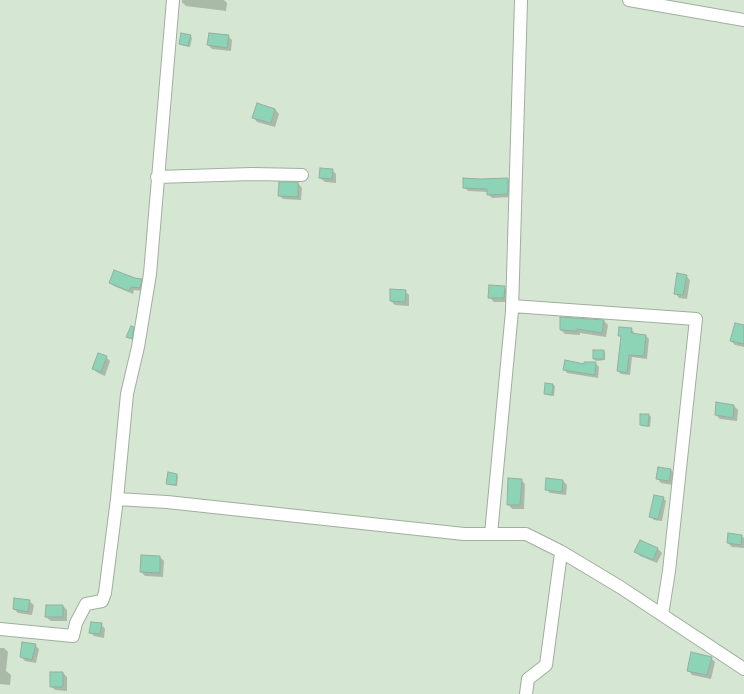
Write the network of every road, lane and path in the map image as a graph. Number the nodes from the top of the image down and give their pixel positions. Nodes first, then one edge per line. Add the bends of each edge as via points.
1 (172, 0) edge
2 (521, 0) edge
3 (629, 0) edge
4 (744, 20) edge
5 (302, 174) dead end
6 (157, 177) junction
7 (512, 306) junction
8 (117, 499) junction
9 (491, 534) junction
10 (562, 552) junction
11 (662, 615) junction
12 (0, 629) edge
13 (744, 669) edge
14 (526, 694) edge

1 - 6 street
2 - 7 street
3 - 4 street
5 - 6 street
6 - 8 street via 150,274 127,394
7 - 9 street
7 - 11 street via 696,319
8 - 9 street via 464,534
8 - 12 street via 105,593 102,601 86,604 76,623 73,636
9 - 10 street via 526,534
10 - 11 street
10 - 14 street via 546,665 528,679
11 - 13 street

